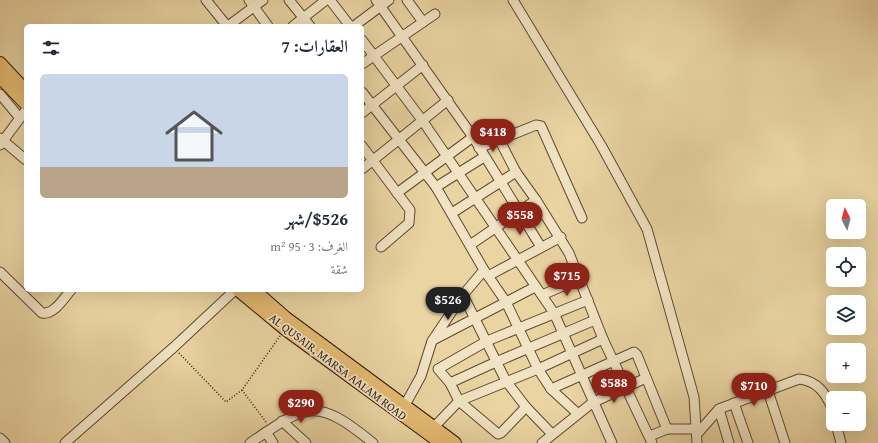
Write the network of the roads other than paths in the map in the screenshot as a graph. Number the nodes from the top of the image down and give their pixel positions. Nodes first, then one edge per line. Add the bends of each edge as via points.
1 (206, 0) edge
2 (263, 0) edge
3 (289, 0) edge
4 (326, 0) edge
5 (330, 0) edge
6 (389, 0) edge
7 (407, 0) edge
8 (513, 0) edge
9 (378, 3) edge
10 (251, 4) edge
11 (435, 14) dead end
12 (303, 18) junction
13 (423, 22) junction
14 (226, 24) edge
15 (230, 24) edge
16 (266, 24) edge
17 (296, 24) edge
18 (308, 24) edge
19 (348, 24) edge
20 (356, 24) edge
21 (402, 37) junction
22 (364, 42) edge
23 (374, 55) junction
24 (0, 62) edge
25 (364, 62) edge
26 (423, 65) junction
27 (0, 77) edge
28 (397, 85) junction
29 (24, 89) edge
30 (0, 94) edge
31 (364, 95) edge
32 (448, 100) junction
33 (24, 102) edge
34 (372, 105) junction
35 (364, 111) edge
36 (23, 114) edge
37 (422, 120) junction
38 (473, 137) junction
39 (499, 138) junction
40 (398, 139) junction
41 (1, 141) edge
42 (479, 148) junction
43 (364, 149) edge
44 (447, 155) junction
45 (484, 157) junction
46 (24, 158) edge
47 (372, 159) junction
48 (364, 167) edge
49 (425, 171) junction
50 (516, 172) junction
51 (459, 173) junction
52 (500, 182) junction
53 (436, 187) junction
54 (397, 193) junction
55 (475, 198) junction
56 (536, 200) junction
57 (518, 212) junction
58 (452, 213) junction
59 (582, 218) dead end
60 (495, 228) junction
61 (560, 237) junction
62 (470, 245) junction
63 (381, 247) dead end
64 (541, 247) junction
65 (518, 260) junction
66 (0, 272) edge
67 (486, 273) junction
68 (579, 279) junction
69 (535, 287) junction
70 (69, 292) edge
71 (235, 292) edge
72 (239, 292) edge
73 (256, 292) edge
74 (463, 295) junction
75 (542, 296) junction
76 (588, 300) junction
77 (506, 302) junction
78 (554, 313) junction
79 (475, 319) junction
80 (595, 320) junction
81 (519, 328) junction
82 (562, 333) junction
83 (604, 339) junction
84 (432, 341) junction
85 (487, 341) junction
86 (528, 348) junction
87 (571, 353) junction
88 (427, 357) junction
89 (613, 361) junction
90 (496, 362) junction
91 (538, 368) junction
92 (438, 369) junction
93 (581, 376) junction
94 (646, 378) junction
95 (506, 381) junction
96 (450, 383) junction
97 (626, 387) junction
98 (551, 389) junction
99 (768, 391) junction
100 (826, 394) edge
101 (459, 401) junction
102 (592, 403) junction
103 (734, 403) junction
104 (405, 406) junction
105 (526, 407) junction
106 (719, 409) junction
107 (577, 413) junction
108 (282, 421) junction
109 (667, 429) junction
110 (268, 430) junction
111 (838, 431) edge
112 (552, 434) junction
113 (697, 435) edge
114 (433, 437) edge
115 (0, 438) edge
116 (651, 440) edge
117 (5, 443) edge
118 (65, 443) edge
119 (250, 443) edge
120 (273, 443) edge
121 (306, 443) edge
122 (372, 443) edge
123 (455, 443) edge
124 (542, 443) edge
125 (612, 443) edge
126 (729, 443) edge
127 (748, 443) edge
128 (785, 443) edge
129 (841, 443) edge

1 - 14 street
2 - 10 street
3 - 12 street
4 - 12 street
5 - 19 street
6 - 9 street
7 - 13 street
8 - 113 street via 602,145 647,230 694,397
9 - 20 street
9 - 21 street
10 - 15 street
10 - 16 street
11 - 13 street
12 - 17 street
12 - 18 street
13 - 21 street
21 - 23 street
21 - 26 street
22 - 23 street
23 - 25 street
23 - 28 street
24 - 29 main road
26 - 28 street
26 - 32 street
27 - 33 main road
28 - 34 street
28 - 37 street
30 - 36 street
31 - 34 street
32 - 37 street
32 - 38 street
34 - 35 street
34 - 40 street
36 - 41 street
37 - 40 street
37 - 44 street
38 - 42 street
38 - 44 street
39 - 42 street
39 - 50 street
39 - 59 street via 541,126
40 - 47 street
40 - 49 street
41 - 46 street
42 - 45 street
43 - 47 street
44 - 49 street
44 - 51 street
45 - 51 street
45 - 52 street
47 - 48 street
47 - 54 street
49 - 53 street
49 - 54 street
50 - 52 street
50 - 56 street
51 - 53 street
51 - 55 street
52 - 55 street
52 - 57 street
53 - 58 street
54 - 63 street via 409,206 409,223
55 - 58 street
55 - 60 street
56 - 57 street
56 - 61 street
57 - 60 street
57 - 64 street
58 - 62 street
60 - 62 street
60 - 65 street
61 - 64 street
61 - 68 street via 570,253
62 - 67 street
64 - 65 street
65 - 67 street
65 - 69 street
66 - 70 street via 42,313 54,309
67 - 74 street
67 - 77 street
68 - 75 street
68 - 76 street
69 - 75 street
69 - 77 street
71 - 118 street
72 - 114 main road, AL QUSAIR, MARSA AALAM ROAD via 285,329
73 - 104 main road, AL QUSAIR, MARSA AALAM ROAD via 286,318
74 - 79 street
74 - 84 street
75 - 78 street
76 - 78 street
76 - 80 street
77 - 79 street
77 - 81 street
78 - 81 street
78 - 82 street
79 - 84 street
79 - 85 street
80 - 82 street
80 - 83 street
81 - 85 street
81 - 86 street
82 - 86 street
82 - 87 street
83 - 87 street
83 - 89 street
84 - 88 street
85 - 90 street
85 - 92 street
86 - 90 street
86 - 91 street
87 - 91 street
87 - 93 street
88 - 92 street
88 - 104 street via 421,376
89 - 93 street
89 - 94 street via 634,352
89 - 97 street
90 - 95 street
90 - 96 street
91 - 95 street
91 - 98 street
92 - 96 street
93 - 98 street
93 - 102 street
94 - 97 street
94 - 109 street
95 - 101 street
95 - 105 street
96 - 101 street
97 - 102 street
97 - 116 street
98 - 107 street
99 - 100 street via 799,379 813,382
99 - 103 street
99 - 128 street
101 - 105 street via 498,434
101 - 114 street
102 - 107 street
102 - 125 street
103 - 106 street
103 - 127 street
104 - 114 main road, AL QUSAIR, MARSA AALAM ROAD
105 - 112 street
106 - 113 street
106 - 126 street
107 - 112 street
108 - 110 street
108 - 121 street
108 - 122 street via 307,410 323,410 349,423
109 - 113 street
109 - 116 street
110 - 119 street
110 - 120 street
111 - 129 street
112 - 124 street
114 - 123 main road, AL QUSAIR, MARSA AALAM ROAD
115 - 117 street

